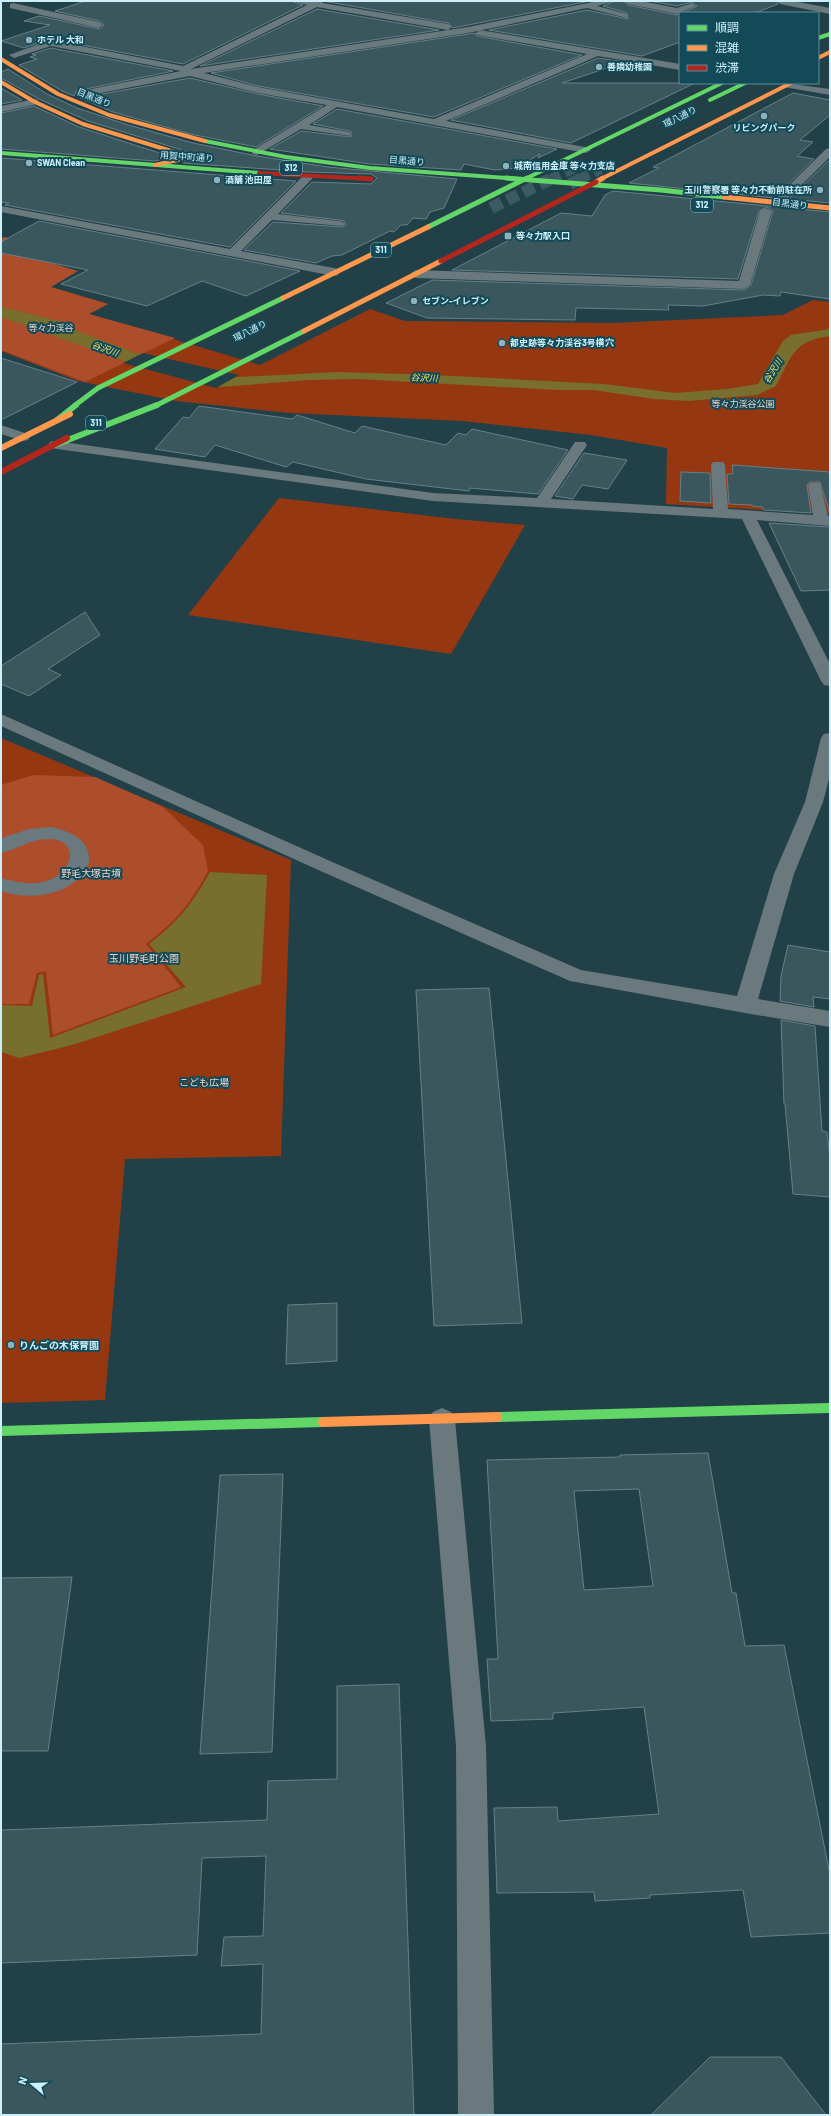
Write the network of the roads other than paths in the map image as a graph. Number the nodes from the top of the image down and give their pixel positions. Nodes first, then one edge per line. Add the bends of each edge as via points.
1 (29, 1) edge
2 (296, 1) edge
3 (611, 1) edge
4 (628, 1) edge
5 (780, 1) edge
6 (320, 3) edge
7 (794, 4) junction
8 (587, 6) junction
9 (692, 6) dead end
10 (775, 10) dead end
11 (830, 11) edge
12 (624, 16) dead end
13 (100, 25) dead end
14 (468, 30) junction
15 (830, 34) edge
16 (353, 38) dead end
17 (819, 38) edge
18 (830, 41) edge
19 (374, 45) junction
20 (819, 46) edge
21 (830, 52) edge
22 (11, 53) joint
23 (597, 53) junction
24 (819, 58) edge
25 (1, 59) edge
26 (679, 67) edge
27 (1, 70) edge
28 (187, 71) junction
29 (1, 82) edge
30 (720, 84) edge
31 (743, 84) edge
32 (789, 84) edge
33 (830, 92) edge
34 (79, 94) junction
35 (35, 102) junction
36 (336, 104) junction
37 (703, 104) dead end
38 (1, 109) edge
39 (436, 122) junction
40 (300, 126) junction
41 (346, 134) dead end
42 (664, 136) dead end
43 (164, 140) junction
44 (218, 144) junction
45 (152, 145) junction
46 (171, 147) junction
47 (191, 149) junction
48 (586, 150) junction
49 (830, 151) edge
50 (257, 152) junction
51 (1, 154) edge
52 (264, 164) dead end
53 (155, 165) junction
54 (601, 169) tunnel mouth
55 (308, 177) junction
56 (524, 181) junction
57 (590, 185) junction
58 (489, 188) dead end
59 (507, 189) junction
60 (522, 190) dead end
61 (552, 192) dead end
62 (468, 194) dead end
63 (574, 194) junction
64 (589, 195) dead end
65 (778, 202) junction
66 (830, 208) edge
67 (1, 209) edge
68 (460, 212) junction
69 (766, 212) dead end
70 (269, 216) junction
71 (339, 224) dead end
72 (232, 253) junction
73 (334, 272) junction
74 (416, 274) junction
75 (99, 400) dead end
76 (123, 408) dead end
77 (57, 420) junction
78 (1, 430) edge
79 (23, 437) junction
80 (55, 445) junction
81 (580, 445) dead end
82 (1, 448) edge
83 (718, 465) dead end
84 (1, 472) edge
85 (815, 486) dead end
86 (541, 503) junction
87 (721, 514) junction
88 (747, 515) junction
89 (826, 520) edge
90 (830, 681) edge
91 (1, 719) edge
92 (830, 738) edge
93 (1, 847) edge
94 (1, 884) edge
95 (745, 1006) junction
96 (830, 1019) edge
97 (830, 1408) edge
98 (442, 1420) junction
99 (1, 1431) edge
100 (476, 2115) edge

1 - 13 street via 10,7
2 - 6 street
3 - 8 street
4 - 9 street via 677,11
5 - 7 street
6 - 14 street
6 - 28 street
7 - 10 street
7 - 11 street
8 - 12 street
8 - 14 street
14 - 19 street
14 - 23 street
15 - 17 main road
16 - 19 street
18 - 20 main road
19 - 28 street
21 - 24 main road
22 - 28 street via 50,43
22 - 34 main road
23 - 26 street
23 - 39 street
25 - 44 main road, 目黒通り / 312 via 58,94 109,115
27 - 43 main road, 目黒通り via 45,97 98,120
28 - 34 street
28 - 36 street via 258,90
29 - 35 main road
30 - 48 main road
31 - 37 main road, 環八通り
32 - 33 street
32 - 57 main road
34 - 44 main road via 117,110 196,134
35 - 38 street
35 - 45 main road via 83,124
36 - 39 street
36 - 40 street
39 - 48 street
40 - 41 street
40 - 50 street
42 - 54 main road, 環八通り
43 - 46 main road
43 - 47 main road, 目黒通り
44 - 50 main road, 目黒通り / 312
45 - 46 main road
45 - 47 main road
46 - 47 main road
47 - 53 main road via 178,160
48 - 56 main road
49 - 65 street
50 - 56 main road, 目黒通り / 312 via 370,168
51 - 53 main road, 用賀中町通り
52 - 55 main road, 用賀中町通り / 312 via 375,179
53 - 55 main road, 用賀中町通り
55 - 70 street
56 - 57 main road, 目黒通り / 312
56 - 59 main road
57 - 63 main road
57 - 65 main road, 目黒通り / 312
58 - 59 main road
59 - 60 main road
59 - 68 main road, 311
61 - 63 main road
62 - 68 main road via 468,203
63 - 64 main road
63 - 74 main road
65 - 66 main road, 目黒通り / 312
67 - 72 street
68 - 73 main road, 311
69 - 74 street via 744,285
70 - 71 street
70 - 72 street
72 - 73 street
73 - 77 main road, 311 via 98,388
74 - 80 main road via 154,407
75 - 77 main road, 311
76 - 80 main road, 311
77 - 79 main road, 311
78 - 79 street
79 - 82 main road, 311
80 - 84 main road, 311
80 - 86 street via 433,497
81 - 86 street
83 - 87 street
85 - 89 street
86 - 87 street
87 - 88 street
88 - 89 street
88 - 90 street
91 - 95 street via 323,865 577,976
92 - 95 street via 814,802 784,874
93 - 94 street via 29,834 46,833 62,836 74,843 80,853 79,864 72,875 59,884 24,891
95 - 96 street
97 - 98 main road
98 - 99 main road
98 - 100 street via 471,1746

